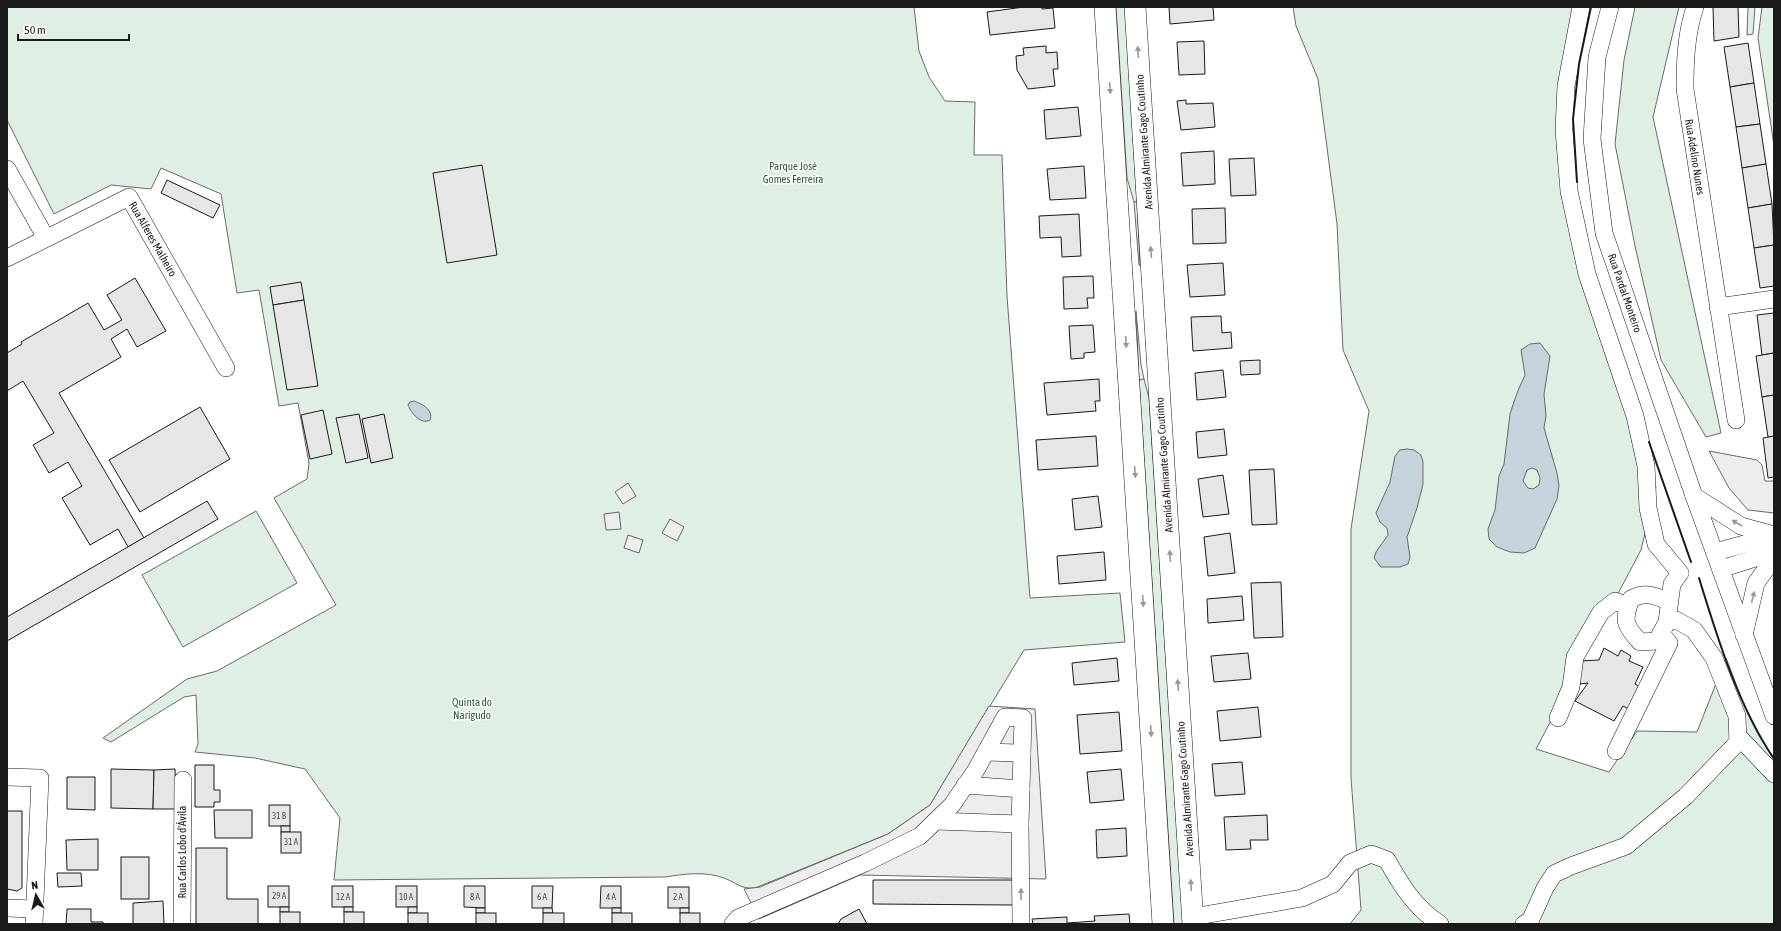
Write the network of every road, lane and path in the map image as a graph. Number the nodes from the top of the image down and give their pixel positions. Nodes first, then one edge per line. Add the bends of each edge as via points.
1 (1105, 7) edge
2 (1135, 7) edge
3 (1581, 7) edge
4 (1610, 7) edge
5 (1695, 7) edge
6 (7, 169) edge
7 (46, 238) junction
8 (7, 258) edge
9 (1152, 272) junction
10 (1122, 275) junction
11 (1774, 299) edge
12 (1154, 305) junction
13 (1718, 307) junction
14 (1124, 308) junction
15 (226, 368) dead end
16 (1736, 420) dead end
17 (1694, 496) junction
18 (1774, 536) edge
19 (1715, 552) junction
20 (1774, 552) edge
21 (1774, 558) edge
22 (1721, 569) junction
23 (1669, 601) junction
24 (1628, 607) junction
25 (1664, 627) junction
26 (1744, 635) junction
27 (1773, 714) edge
28 (1558, 718) dead end
29 (1738, 736) junction
30 (1616, 751) dead end
31 (986, 752) junction
32 (1022, 753) junction
33 (1774, 774) edge
34 (7, 777) edge
35 (183, 780) dead end
36 (965, 786) junction
37 (1021, 789) junction
38 (937, 820) junction
39 (1020, 824) junction
40 (7, 908) edge
41 (34, 917) edge
42 (1193, 920) edge
43 (182, 924) edge
44 (733, 924) edge
45 (1021, 924) edge
46 (1163, 924) edge
47 (1440, 924) edge
48 (1524, 924) edge

1 -> 10 main road
9 -> 2 main road, Avenida Almirante Gago Coutinho
3 - 23 street via 1566,86 1564,130 1569,191 1587,274 1635,416 1646,466 1648,508 1656,544 1680,573 1672,584
4 - 17 street, Rua Pardal Monteiro via 1597,57 1592,139 1604,232
5 - 13 street, Rua Adelino Nunes via 1686,48 1685,89
6 - 7 street
7 - 8 street
7 - 15 street, Rua Alferes Malheiro via 129,197
9 - 10 main road
9 - 12 main road, Avenida Almirante Gago Coutinho
10 - 14 main road
11 - 13 street
12 - 14 main road
42 -> 12 main road, Avenida Almirante Gago Coutinho
13 - 16 street, Rua Adelino Nunes
14 -> 46 main road
18 -> 17 street via 1740,526
17 - 19 street, Rua Pardal Monteiro
18 - 19 street
19 - 22 street, Rua Pardal Monteiro
20 - 22 street
26 -> 21 street via 1756,583
22 - 26 street, Rua Pardal Monteiro
23 - 24 street via 1641,594 1631,599
23 - 25 street
24 - 25 street via 1625,614 1629,630 1640,642 1657,641
24 - 28 street via 1615,601 1601,612 1575,657 1571,687
25 - 29 street via 1676,620 1694,630 1714,658 1737,716
25 - 30 street via 1669,643
26 - 27 street, Rua Pardal Monteiro
29 - 33 street
29 - 48 street via 1738,742 1686,796 1626,846 1554,874 1530,921
31 - 32 street
31 - 32 street via 1005,717 1023,718
31 - 36 street
32 - 37 street
34 - 41 street via 40,778
35 - 43 street, Rua Carlos Lobo d'Ávila
36 - 37 street
36 - 38 street via 952,805
37 - 39 street
38 - 39 street
38 - 44 street via 920,836 865,863 738,918
45 -> 39 street
40 - 41 street
42 - 47 street via 1302,898 1333,884 1350,863 1371,854 1387,860 1402,888 1414,903

